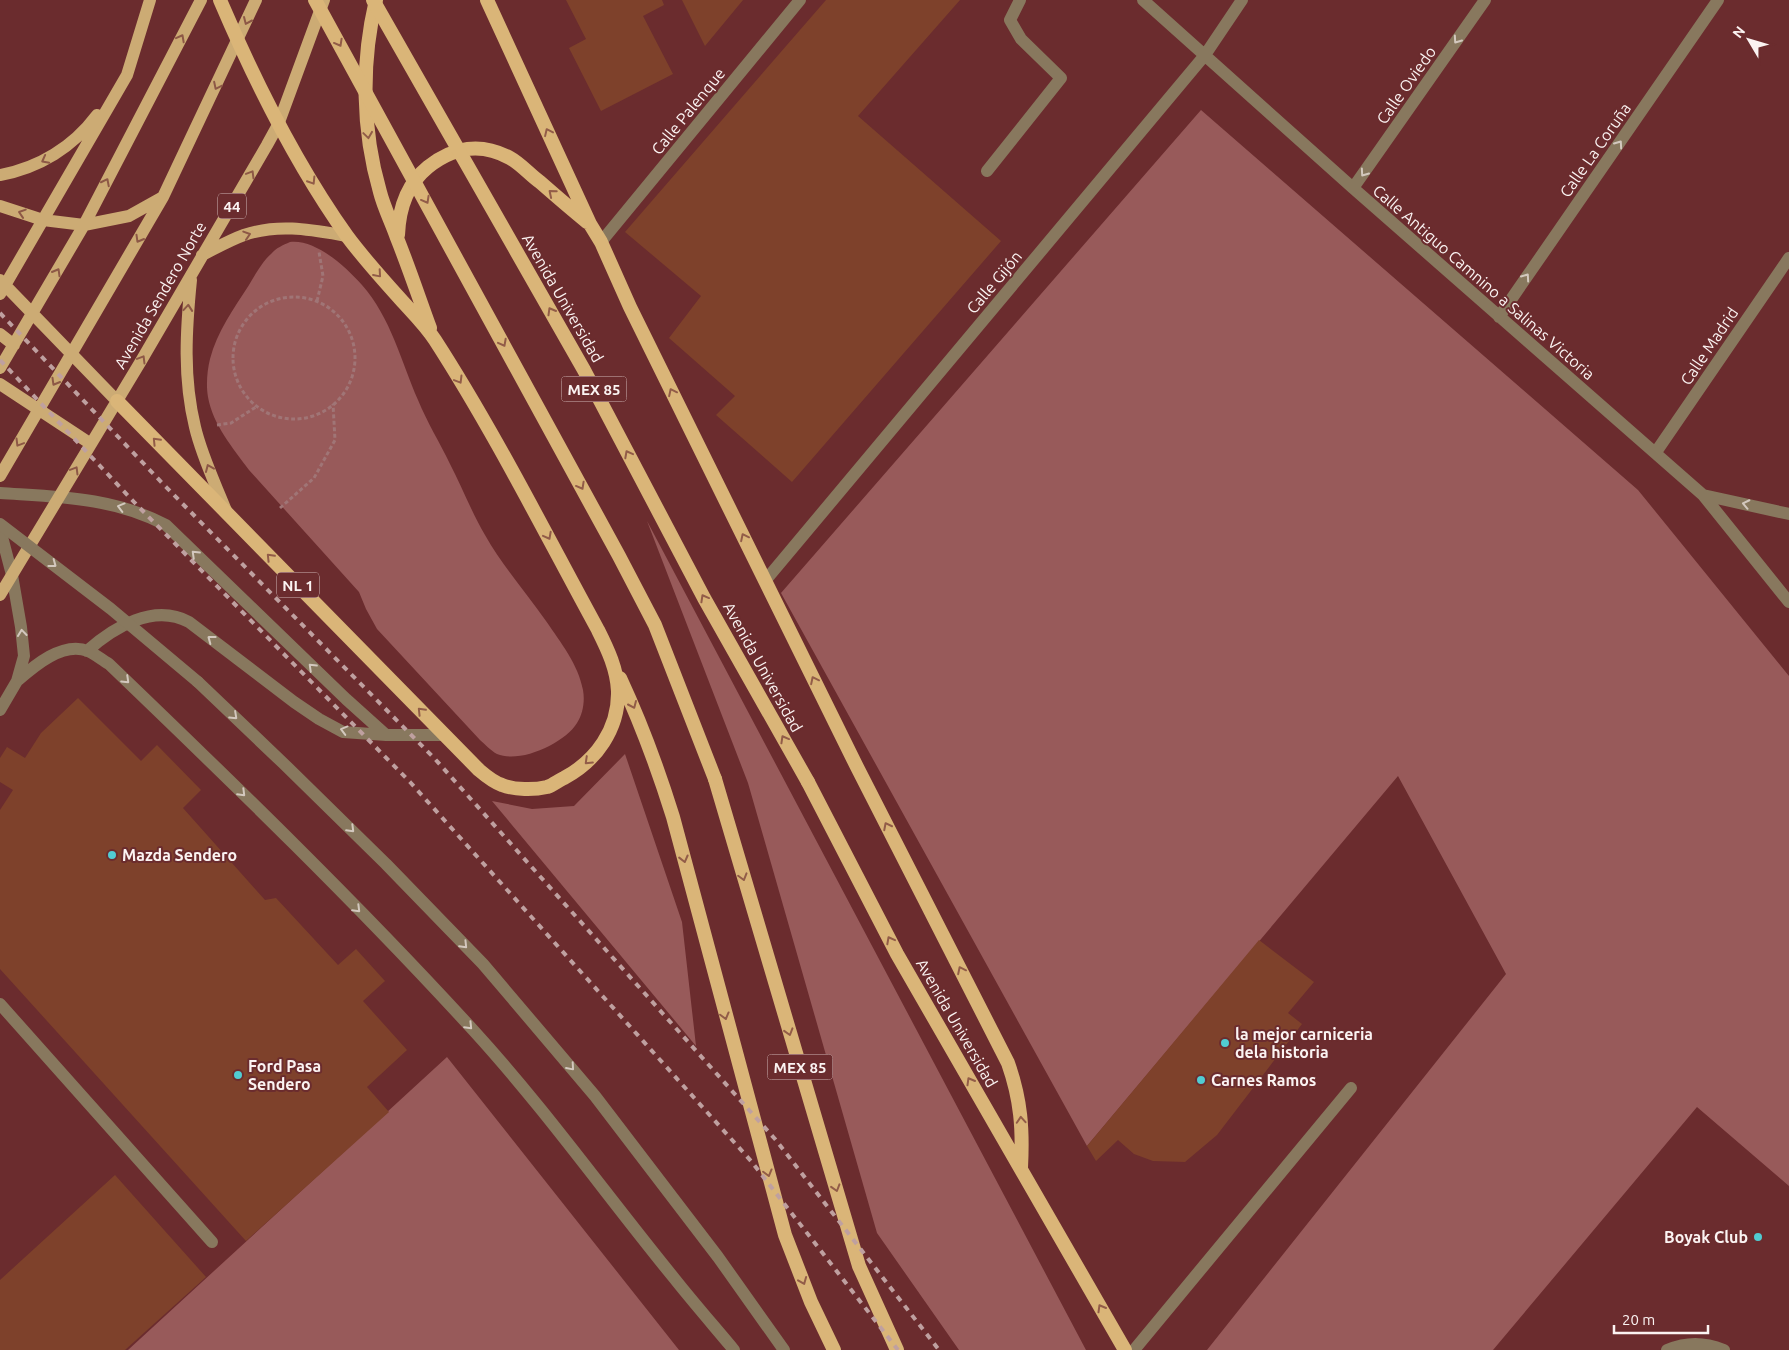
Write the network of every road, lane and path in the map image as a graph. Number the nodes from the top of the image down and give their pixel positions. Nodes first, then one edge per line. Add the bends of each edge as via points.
1 (150, 0) edge
2 (201, 0) edge
3 (220, 0) edge
4 (256, 0) edge
5 (315, 0) edge
6 (324, 0) edge
7 (375, 0) edge
8 (487, 0) edge
9 (800, 0) edge
10 (1020, 0) edge
11 (1143, 0) edge
12 (1242, 0) edge
13 (1485, 0) edge
14 (1718, 0) edge
15 (238, 42) junction
16 (1205, 55) junction
17 (127, 75) junction
18 (278, 124) junction
19 (987, 170) dead end
20 (0, 175) edge
21 (1353, 188) junction
22 (164, 197) junction
23 (0, 206) edge
24 (43, 220) junction
25 (590, 224) junction
26 (84, 226) junction
27 (347, 236) junction
28 (398, 239) junction
29 (601, 242) junction
30 (319, 249) dead end
31 (202, 255) junction
32 (1789, 258) edge
33 (191, 276) junction
34 (2, 286) edge
35 (317, 301) junction
36 (32, 314) junction
37 (1499, 318) junction
38 (0, 334) edge
39 (434, 338) junction
40 (14, 344) junction
41 (72, 354) junction
42 (0, 368) edge
43 (0, 384) edge
44 (117, 401) junction
45 (334, 404) junction
46 (256, 407) junction
47 (39, 410) junction
48 (209, 427) dead end
49 (91, 444) junction
50 (1656, 452) junction
51 (0, 476) edge
52 (0, 493) edge
53 (1703, 495) junction
54 (59, 497) junction
55 (280, 508) dead end
56 (227, 513) junction
57 (1789, 514) edge
58 (0, 524) edge
59 (0, 529) edge
60 (12, 575) junction
61 (765, 581) junction
62 (0, 595) edge
63 (1789, 602) edge
64 (87, 650) junction
65 (612, 660) junction
66 (17, 681) junction
67 (0, 710) edge
68 (386, 735) junction
69 (445, 735) junction
70 (0, 1004) edge
71 (1351, 1088) dead end
72 (1021, 1168) junction
73 (212, 1242) dead end
74 (734, 1350) edge
75 (784, 1350) edge
76 (834, 1350) edge
77 (897, 1350) edge
78 (1125, 1350) edge
79 (1134, 1350) edge
80 (1667, 1350) edge
81 (1724, 1350) edge

1 - 17 main road
26 -> 2 main road
3 - 15 highway
4 -> 15 main road
5 -> 77 highway, MEX 85, bridge via 655,625 715,779 859,1266
6 - 18 main road, Avenida Sendero Norte / 44
7 -> 28 highway via 366,62 367,128 380,193
72 -> 7 highway, Avenida Universidad / MEX 85, bridge via 897,954 808,782 704,598 584,370
25 -> 8 highway
9 - 29 street, Calle Palenque
10 - 19 street via 1010,20 1021,38 1060,78
11 - 16 street, Calle Antiguo Camnino a Salinas Victoria
12 - 16 street, Calle Gijón
13 -> 21 street, Calle Oviedo
37 -> 14 street, Calle La Coruña
15 - 18 highway
15 -> 22 main road
16 - 21 street, Calle Antiguo Camnino a Salinas Victoria
16 - 61 street, Calle Gijón
17 -> 20 main road via 77,138 36,165
17 - 24 main road
18 -> 27 highway
31 -> 18 main road, Avenida Sendero Norte / 44
21 - 37 street, Calle Antiguo Camnino a Salinas Victoria
22 - 26 main road via 129,216
22 -> 41 main road
24 -> 23 main road
24 - 26 main road
24 - 34 main road
25 -> 28 highway via 510,158 481,148 464,149 438,158 412,185 403,202
25 - 29 highway
36 -> 26 main road
31 -> 27 main road via 263,230 304,228
27 -> 39 highway
28 - 39 highway
61 -> 29 highway
30 - 35 path via 323,276
31 - 33 main road, Avenida Sendero Norte / 44
32 - 50 street, Calle Madrid
44 -> 33 main road, Avenida Sendero Norte / 44
56 -> 33 main road via 204,457 189,400 186,340
34 - 36 main road, NL 1
35 - 45 path via 335,312 348,328 355,348 354,369
35 - 46 path via 298,296 279,298 261,306 246,319 236,336 232,355 235,375 243,392
36 - 40 main road
36 - 41 main road, NL 1
37 - 50 street, Calle Antiguo Camnino a Salinas Victoria
38 - 40 main road
39 -> 65 highway via 502,452
40 - 42 main road
41 - 44 main road, NL 1
41 -> 47 main road
43 - 47 main road
44 - 49 main road, Avenida Sendero Norte / 44
56 -> 44 highway, NL 1
45 - 46 path via 304,418 287,419
45 - 55 path via 335,440 314,478
46 - 48 path via 231,423
47 - 49 main road
47 -> 51 main road
54 -> 49 main road, Avenida Sendero Norte / 44
50 - 53 street, Calle Antiguo Camnino a Salinas Victoria
52 - 54 street
57 -> 53 street
53 - 63 street, Calle Antiguo Camnino a Salinas Victoria
54 - 60 main road, Avenida Sendero Norte / 44
68 -> 54 street via 166,525 109,503
69 -> 56 highway, NL 1
58 -> 75 street, bridge via 112,609 198,682 386,864 483,964 595,1096 718,1257
59 - 60 street
60 - 62 main road, Avenida Sendero Norte / 44
66 -> 60 street via 24,656
72 -> 61 highway via 1021,1112 1008,1063
64 - 66 street via 65,651 44,659
68 -> 64 street via 343,732 319,719 180,617 159,614 127,623 106,634
64 -> 74 street via 109,664 218,770 475,1032 554,1125
65 -> 69 highway, NL 1 via 618,692 610,730 587,763 548,787 516,789 490,779
65 -> 76 highway via 637,714 673,817 785,1235
66 - 67 street
68 - 69 street
70 - 73 street
71 - 79 street
78 -> 72 highway, Avenida Universidad / MEX 85
80 - 81 street via 1688,1343

